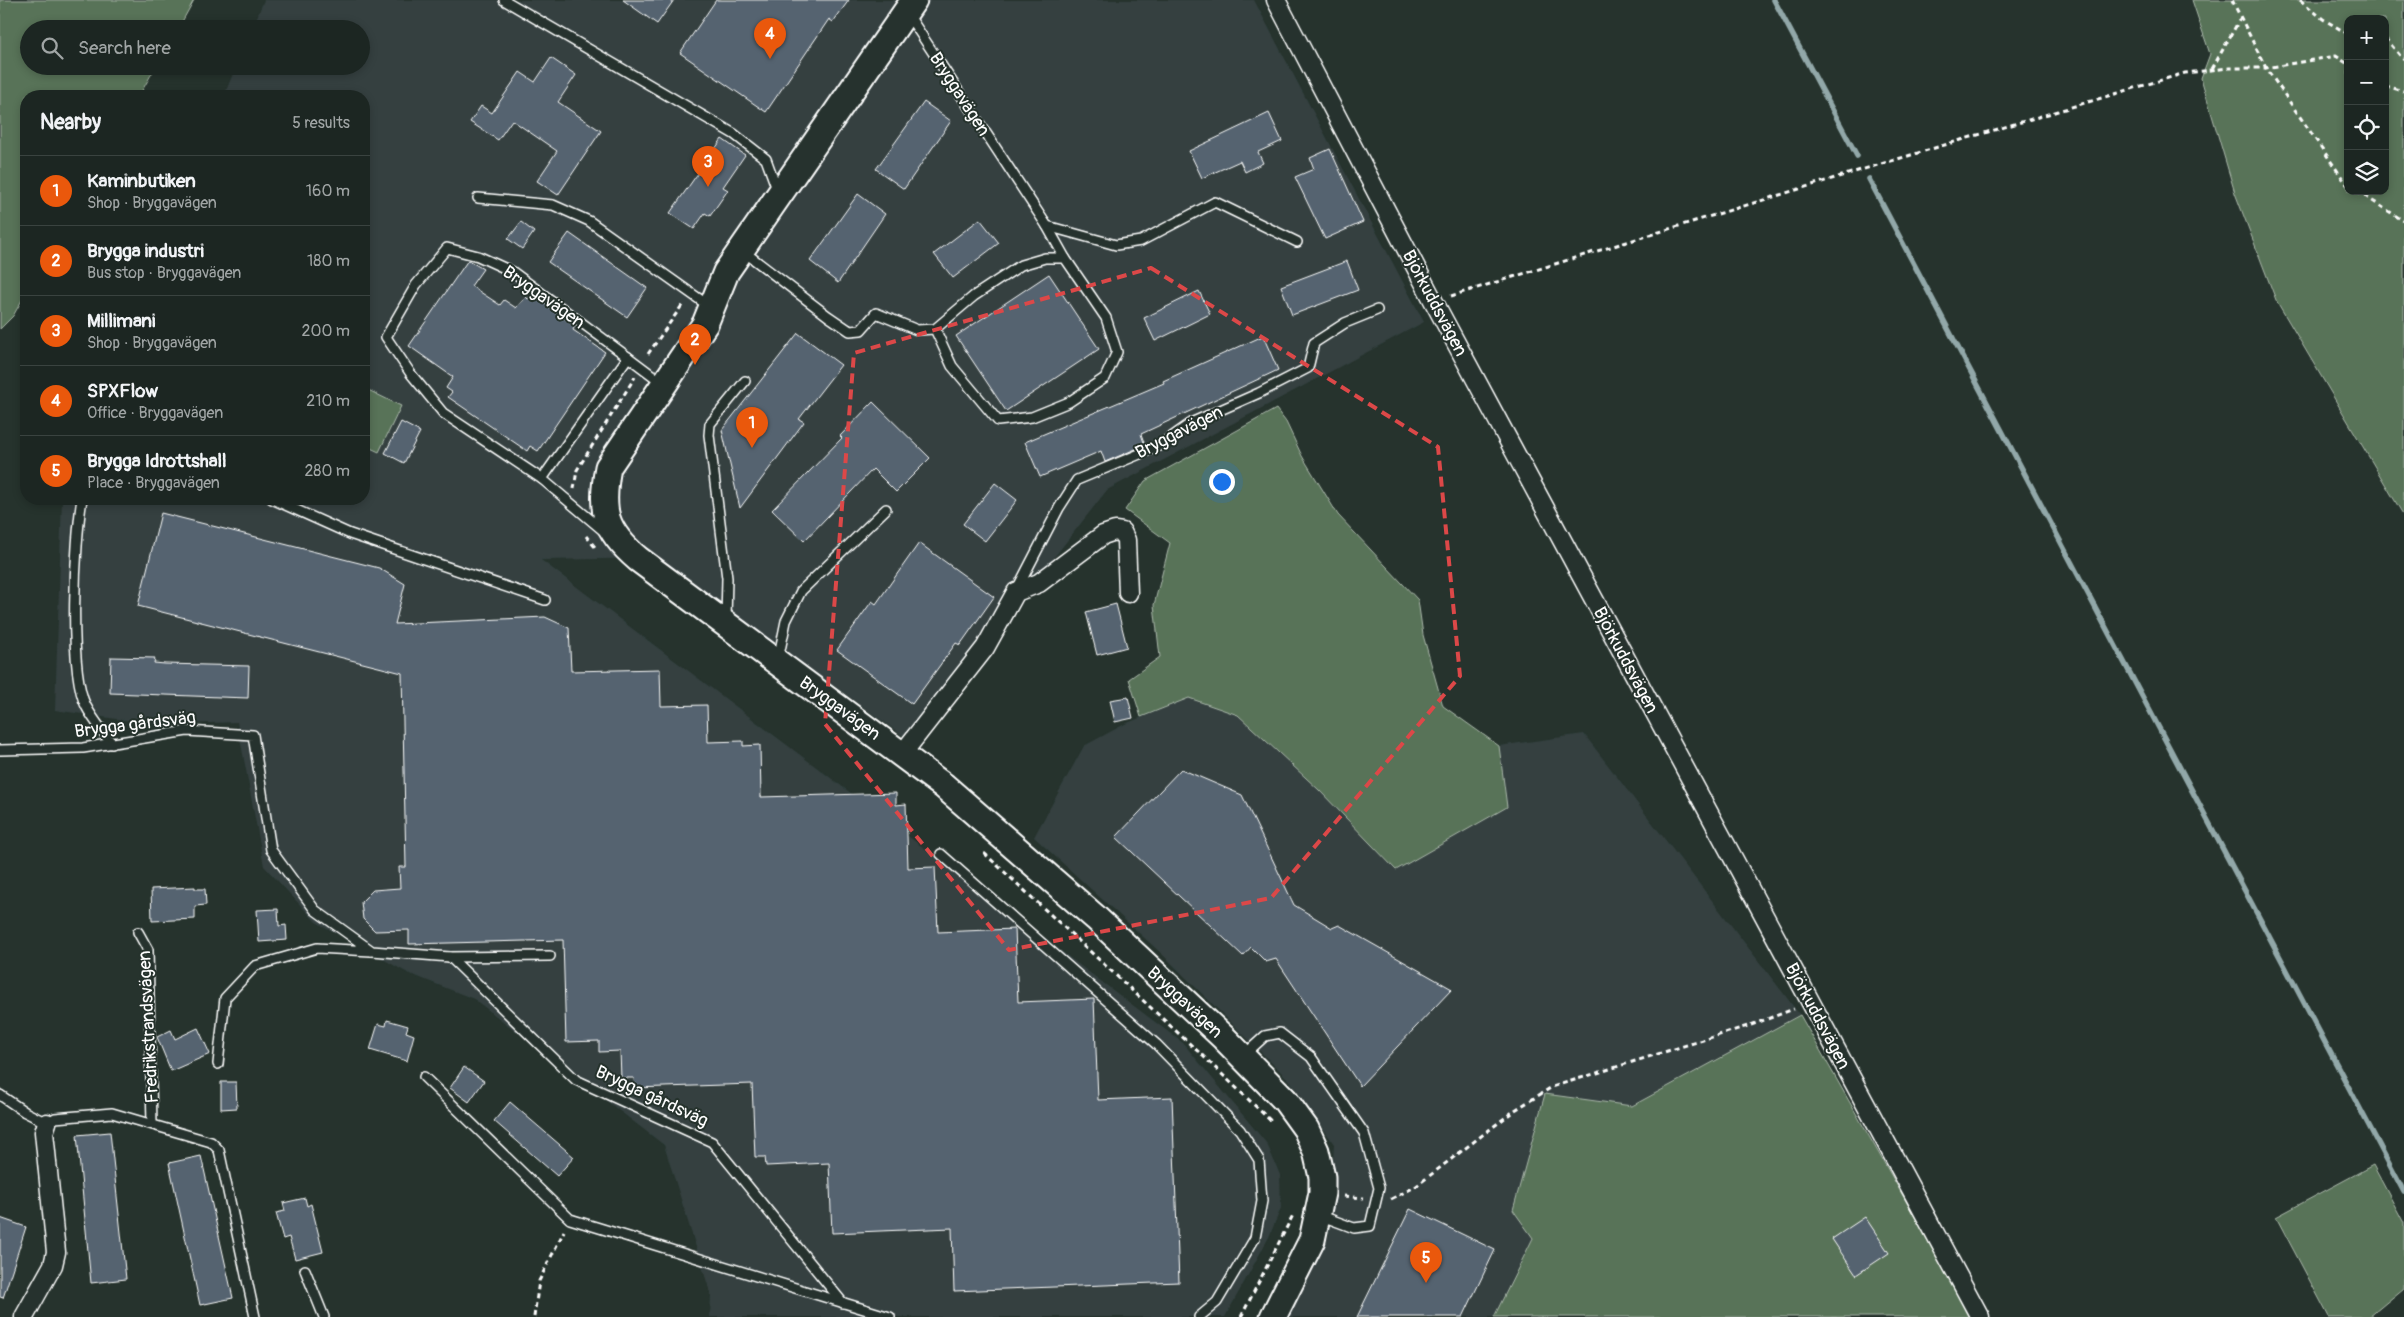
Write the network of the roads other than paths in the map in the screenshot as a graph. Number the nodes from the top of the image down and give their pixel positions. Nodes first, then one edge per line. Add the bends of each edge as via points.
1 (504, 0) edge
2 (1276, 0) edge
3 (910, 6) edge
4 (779, 194) junction
5 (478, 198) dead end
6 (1047, 226) junction
7 (1297, 242) dead end
8 (741, 250) junction
9 (1066, 258) junction
10 (711, 308) junction
11 (1377, 310) dead end
12 (935, 329) junction
13 (628, 357) junction
14 (745, 381) dead end
15 (664, 384) junction
16 (542, 479) junction
17 (81, 505) edge
18 (285, 505) edge
19 (886, 509) dead end
20 (609, 547) junction
21 (1016, 592) junction
22 (1128, 593) dead end
23 (545, 600) dead end
24 (726, 624) junction
25 (778, 663) junction
26 (112, 744) junction
27 (0, 750) edge
28 (902, 754) junction
29 (941, 854) dead end
30 (138, 932) dead end
31 (372, 951) junction
32 (550, 956) dead end
33 (450, 957) junction
34 (1242, 1057) junction
35 (218, 1064) dead end
36 (424, 1077) dead end
37 (0, 1095) edge
38 (47, 1123) junction
39 (152, 1124) junction
40 (1312, 1207) junction
41 (305, 1270) dead end
42 (844, 1303) junction
43 (24, 1317) edge
44 (255, 1317) edge
45 (324, 1317) edge
46 (890, 1317) edge
47 (1199, 1317) edge
48 (1273, 1317) edge
49 (1980, 1317) edge

1 - 4 lane via 734,134 766,159
2 - 49 street, Björkuddsvägen via 1434,302
3 - 4 main road, Bryggavägen
3 - 6 lane, Bryggavägen
4 - 8 main road, Bryggavägen
5 - 10 lane via 553,205 562,209 589,222
6 - 7 lane via 1116,245 1141,241 1215,202
6 - 9 lane, Bryggavägen
8 - 10 main road, Bryggavägen via 726,272
8 - 12 lane via 850,331 861,330 876,313 917,330
9 - 12 lane via 1045,258 1021,265 974,296
9 - 12 lane, Bryggavägen via 1106,318 1117,352 1105,378 1069,402 1032,416 998,421 952,366
10 - 15 main road, Bryggavägen via 705,324
11 - 21 lane, Bryggavägen via 1345,323 1314,343 1308,368 1193,422 1159,446 1077,480
13 - 15 lane, Bryggavägen
13 - 16 lane
13 - 16 lane, Bryggavägen via 513,272 478,256 447,248 416,285 386,337 411,374 444,413
14 - 24 lane via 710,424 708,435 727,578
15 - 20 main road, Bryggavägen via 608,467 604,506
16 - 20 lane, Bryggavägen via 572,504
17 - 26 lane via 77,528 78,677 86,706
18 - 23 lane via 350,534
19 - 25 lane via 801,591 786,621
20 - 24 main road, Bryggavägen
21 - 22 street via 1039,583 1103,535 1115,531 1122,532 1126,540
21 - 28 street, Bryggavägen via 985,648
24 - 25 main road, Bryggavägen
25 - 28 main road, Bryggavägen
26 - 27 lane, Brygga gårdsväg
26 - 31 lane, Brygga gårdsväg via 187,731 254,735 271,850 316,910
28 - 34 main road, Bryggavägen via 944,786 1096,918
29 - 47 lane via 1156,1044 1240,1130 1259,1160 1262,1202 1255,1238 1217,1302
30 - 39 lane, Fredrikstrandsvägen via 148,950
31 - 33 lane
31 - 35 lane via 317,948 255,966 225,998
32 - 33 lane
33 - 42 lane, Brygga gårdsväg via 576,1080 712,1142
34 - 40 main road, Bryggavägen via 1284,1100 1306,1129 1318,1158
34 - 40 lane via 1266,1036 1280,1033 1311,1057 1364,1132 1380,1188 1370,1226 1354,1228
36 - 42 lane via 570,1219
37 - 38 lane
38 - 39 lane, Fredrikstrandsvägen via 55,1118 100,1112
38 - 43 street via 44,1132 56,1252 53,1265
39 - 44 lane, Fredrikstrandsvägen via 211,1142 219,1150
40 - 48 main road, Bryggavägen via 1312,1240
41 - 45 lane
42 - 46 lane

